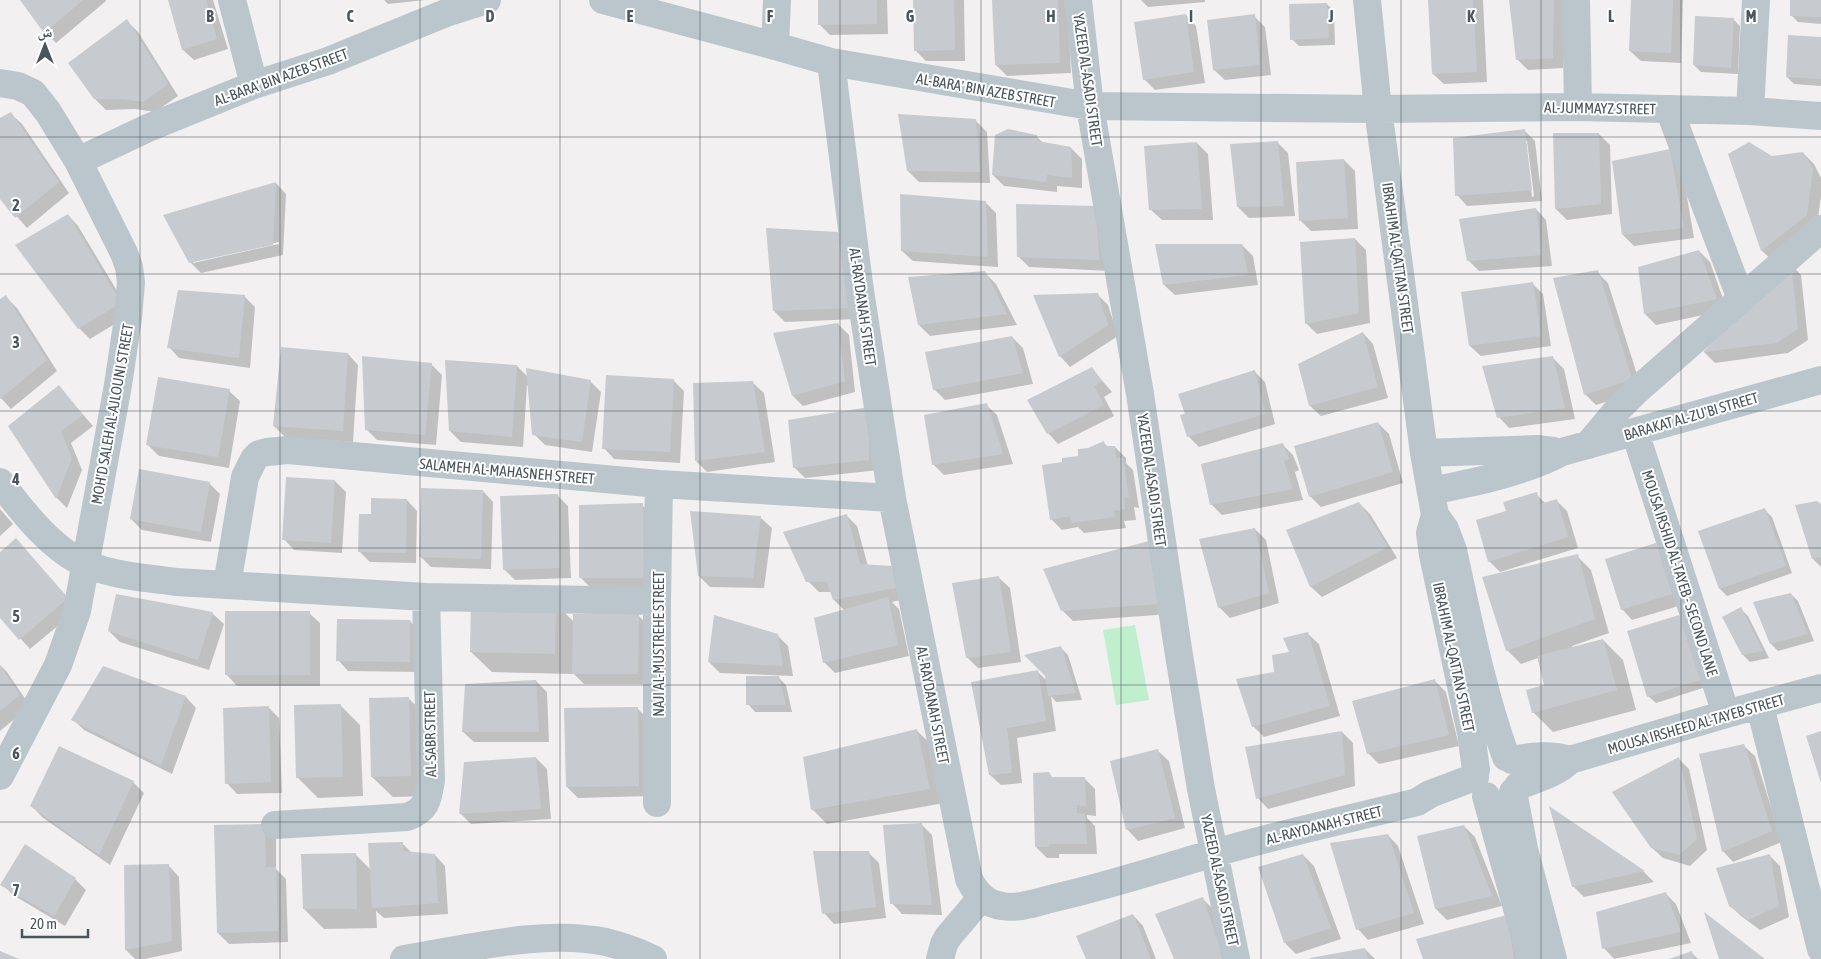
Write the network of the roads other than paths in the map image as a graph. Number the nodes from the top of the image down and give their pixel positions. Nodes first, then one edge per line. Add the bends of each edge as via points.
1 (232, 0) edge
2 (487, 0) edge
3 (603, 0) edge
4 (777, 0) edge
5 (1078, 0) edge
6 (1367, 0) edge
7 (1576, 0) edge
8 (1756, 0) edge
9 (775, 46) junction
10 (831, 62) junction
11 (0, 83) edge
12 (254, 85) junction
13 (1090, 106) junction
14 (1578, 107) junction
15 (1378, 109) junction
16 (1669, 109) junction
17 (1750, 111) junction
18 (1821, 116) edge
19 (78, 161) junction
20 (1821, 229) edge
21 (1741, 299) junction
22 (1821, 380) edge
23 (1635, 432) junction
24 (1588, 445) junction
25 (1562, 452) junction
26 (1424, 453) junction
27 (0, 482) edge
28 (659, 484) junction
29 (892, 498) junction
30 (1433, 503) junction
31 (85, 564) junction
32 (226, 585) junction
33 (426, 597) junction
34 (657, 601) junction
35 (1821, 688) edge
36 (1760, 706) junction
37 (1726, 714) junction
38 (1512, 774) junction
39 (0, 776) edge
40 (1480, 784) junction
41 (658, 803) dead end
42 (274, 825) dead end
43 (1213, 853) junction
44 (981, 898) junction
45 (1821, 949) edge
46 (404, 959) edge
47 (653, 959) edge
48 (940, 959) edge
49 (1236, 959) edge
50 (1531, 959) edge
51 (1553, 959) edge

1 - 12 street
2 - 12 street, AL-BARA' BIN AZEB STREET via 446,13 328,61
3 - 9 street, AL-BARA' BIN AZEB STREET
4 - 9 street
5 - 13 street, YAZEED AL-ASADI STREET
6 - 15 street, IBRAHIM AL-QATTAN STREET
7 - 14 street
8 - 17 street
9 - 10 street, AL-BARA' BIN AZEB STREET
10 - 13 street, AL-BARA' BIN AZEB STREET
10 - 29 street, AL-RAYDANAH STREET via 859,284
11 - 19 street, MOH'D SALEH AL-AJLOUNI STREET via 18,86 33,94
12 - 19 street, AL-BARA' BIN AZEB STREET via 148,128
13 - 15 street, AL-BARA' BIN AZEB STREET
13 - 43 street, YAZEED AL-ASADI STREET via 1140,394 1173,620
14 - 15 street, AL-JUMMAYZ STREET
14 - 16 street, AL-JUMMAYZ STREET
15 - 26 street, IBRAHIM AL-QATTAN STREET
16 - 17 street, AL-JUMMAYZ STREET
16 - 21 street
17 - 18 street, AL-JUMMAYZ STREET
19 - 31 street, MOH'D SALEH AL-AJLOUNI STREET via 124,253 131,282 118,385
20 - 21 street
21 - 24 street via 1635,392
22 - 23 street, BARAKAT AL-ZU'BI STREET
23 - 24 street, BARAKAT AL-ZU'BI STREET
23 - 37 street, MOUSA IRSHID AL-TAYEB - SECOND LANE
24 - 25 street, BARAKAT AL-ZU'BI STREET
25 - 26 street, BARAKAT AL-ZU'BI STREET via 1537,449
25 - 30 street, BARAKAT AL-ZU'BI STREET via 1543,462 1483,479
26 - 30 street, IBRAHIM AL-QATTAN STREET
27 - 31 street via 37,527
28 - 29 street, SALAMEH AL-MAHASNEH STREET
28 - 32 street, SALAMEH AL-MAHASNEH STREET via 288,450 267,452 254,459 245,477
28 - 34 street, NAJI AL-MUSTREHE STREET
29 - 44 street, AL-RAYDANAH STREET via 969,880
30 - 38 street, IBRAHIM AL-QATTAN STREET via 1452,550 1490,706
30 - 40 street, IBRAHIM AL-QATTAN STREET via 1430,533 1433,555
31 - 32 street via 177,582
31 - 39 street, MOH'D SALEH AL-AJLOUNI STREET via 77,611 67,643
32 - 33 street
33 - 34 street
33 - 42 street, AL-SABR STREET via 431,780 422,809 407,817
34 - 41 street, NAJI AL-MUSTREHE STREET
35 - 36 street, MOUSA IRSHEED AL-TAYEB STREET
36 - 37 street, MOUSA IRSHEED AL-TAYEB STREET
36 - 45 street
37 - 38 street, MOUSA IRSHEED AL-TAYEB STREET via 1570,760 1555,771
38 - 40 street via 1507,796 1500,799 1493,799
38 - 40 street via 1492,755 1485,758
38 - 51 street, IBRAHIM AL-QATTAN STREET via 1524,849
40 - 43 street, AL-RAYDANAH STREET via 1430,794 1417,802
40 - 50 street, IBRAHIM AL-QATTAN STREET
43 - 44 street, AL-RAYDANAH STREET via 1103,887 1021,906 1003,906
43 - 49 street, YAZEED AL-ASADI STREET
44 - 48 street via 948,937
46 - 47 street via 512,942 556,939 606,942

